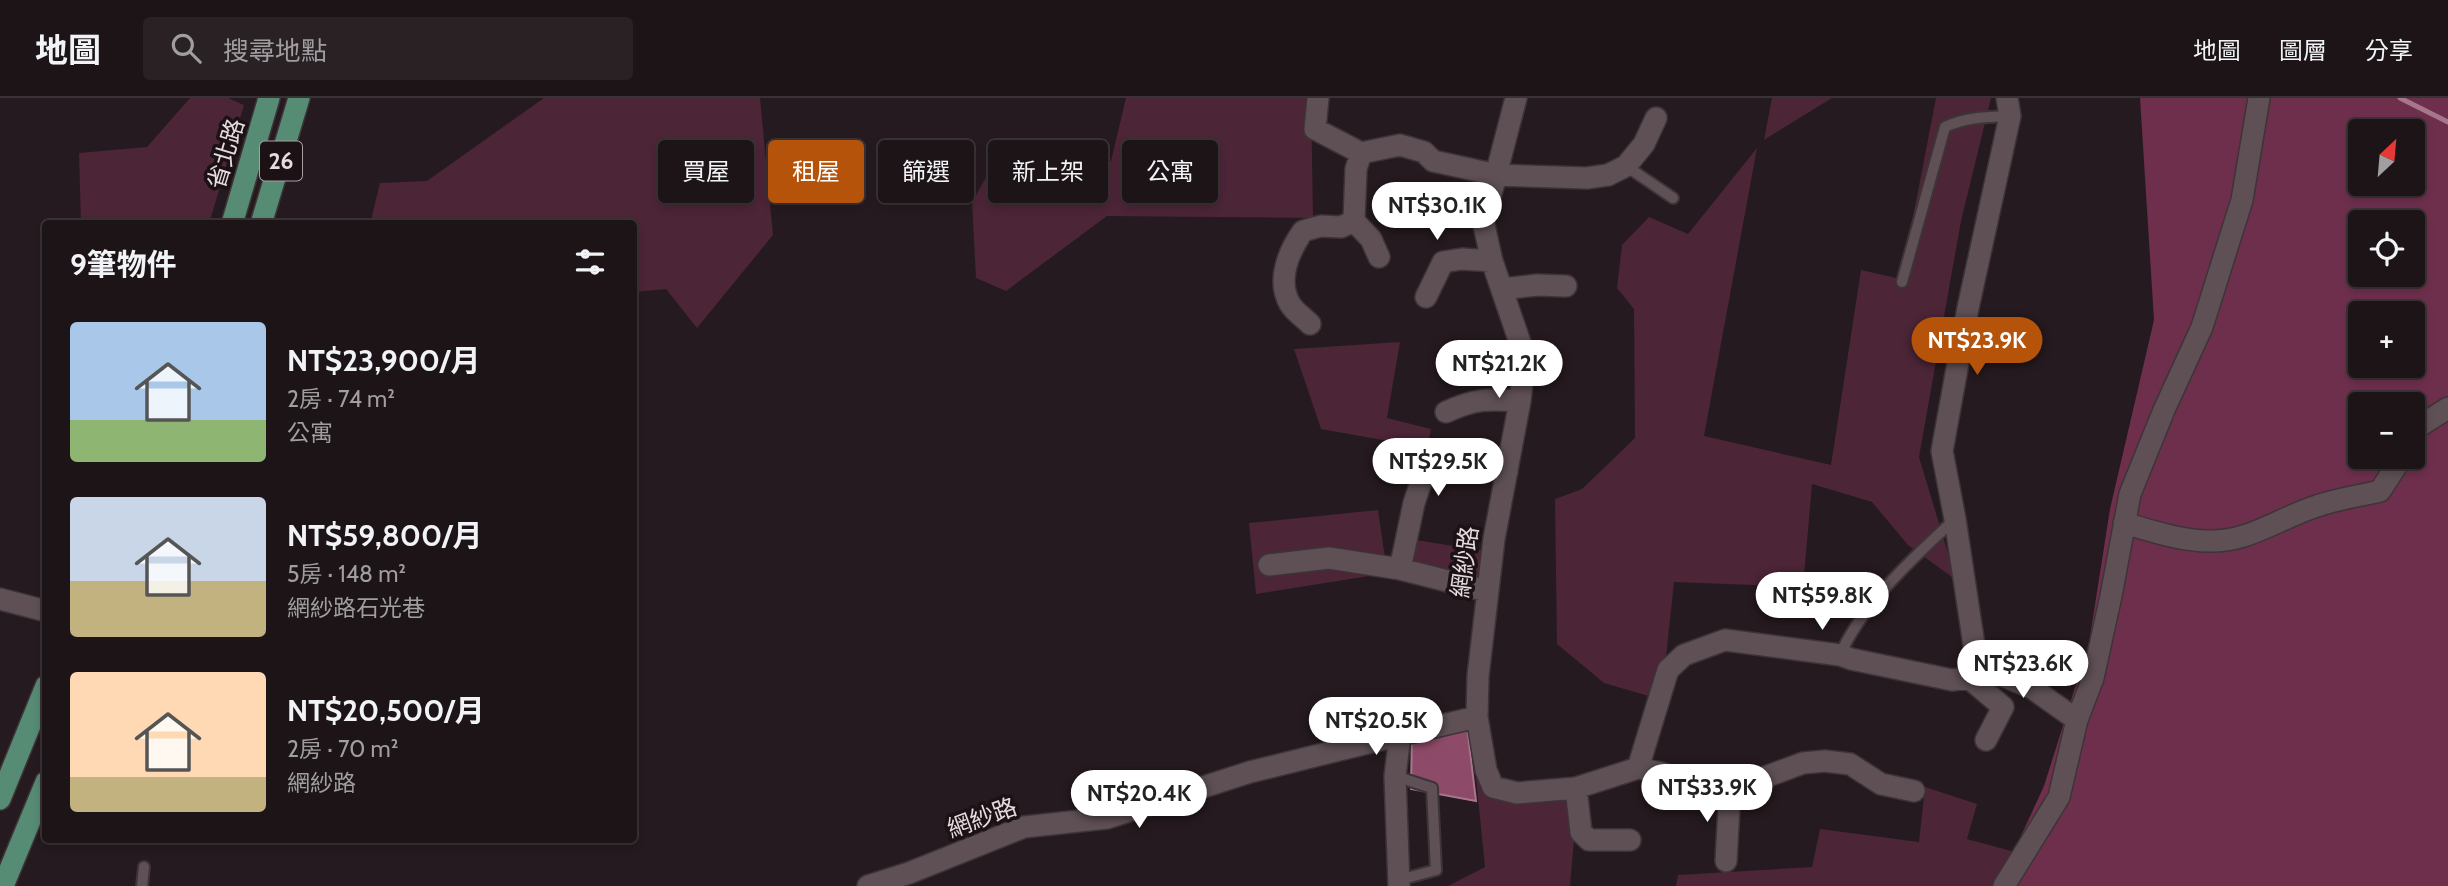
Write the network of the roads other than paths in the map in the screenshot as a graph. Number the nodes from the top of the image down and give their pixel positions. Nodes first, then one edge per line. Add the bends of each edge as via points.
1 (269, 98) edge
2 (299, 98) edge
3 (1318, 98) edge
4 (1516, 98) edge
5 (2259, 98) edge
6 (2008, 107) edge
7 (1656, 118) dead end
8 (1361, 153) junction
9 (1626, 166) junction
10 (1497, 175) junction
11 (1673, 198) dead end
12 (233, 220) edge
13 (262, 220) edge
14 (1354, 221) junction
15 (1379, 257) dead end
16 (1492, 261) junction
17 (1902, 282) dead end
18 (1566, 286) dead end
19 (1502, 289) junction
20 (1426, 297) dead end
21 (1310, 324) dead end
22 (1520, 401) junction
23 (2448, 408) edge
24 (1446, 412) dead end
25 (2425, 423) edge
26 (2394, 469) edge
27 (1507, 472) junction
28 (1955, 519) junction
29 (2124, 523) junction
30 (1269, 565) dead end
31 (1401, 569) junction
32 (1487, 591) junction
33 (0, 599) edge
34 (42, 610) edge
35 (1840, 655) junction
36 (1973, 671) junction
37 (42, 696) edge
38 (1477, 717) junction
39 (2077, 720) junction
40 (1399, 735) junction
41 (1986, 740) dead end
42 (1638, 768) junction
43 (1395, 776) junction
44 (1576, 788) junction
45 (1730, 790) junction
46 (1914, 791) dead end
47 (42, 792) edge
48 (0, 799) edge
49 (1630, 841) dead end
50 (1726, 861) dead end
51 (144, 867) dead end
52 (1399, 883) edge
53 (3, 886) edge
54 (142, 886) edge
55 (868, 886) edge
56 (2004, 886) edge

1 - 12 main road, 省北路 / 26
2 - 13 main road, 26
3 - 8 street via 1315,129
4 - 10 street, 網紗路
5 - 29 street via 2242,200 2202,327 2130,494
6 - 17 lane via 1944,127
6 - 28 street via 1942,452
7 - 9 street via 1644,144
8 - 10 street via 1400,145 1424,152 1433,161
8 - 14 street
9 - 10 street via 1608,176 1587,178
9 - 11 lane
10 - 16 street, 網紗路 via 1481,212
14 - 15 street via 1371,239
14 - 21 street via 1303,231 1291,251 1283,276 1290,304
16 - 19 street, 網紗路
16 - 20 street via 1443,262
18 - 19 street
19 - 22 street, 網紗路 via 1525,356
22 - 24 street via 1470,401
22 - 27 street, 網紗路
23 - 25 street
26 - 29 street via 2380,491 2319,505 2249,537 2209,541
27 - 31 street via 1437,460 1427,464 1413,503
27 - 32 street, 網紗路
28 - 35 lane via 1900,570 1847,639
28 - 36 street
29 - 39 street via 2093,678
30 - 31 street via 1329,558
31 - 32 street
32 - 38 street, 網紗路
33 - 34 street
35 - 36 street via 1952,680
35 - 42 street via 1725,640 1684,655 1668,670
36 - 39 street via 2032,688
36 - 41 street via 2003,706
37 - 48 main road
38 - 40 street, 網紗路
38 - 44 street via 1493,787 1517,793
39 - 56 street via 2059,797
40 - 43 street
40 - 55 street, 網紗路 via 1250,772 1107,818 1024,827
42 - 44 street
42 - 45 street
43 - 52 street
43 - 52 lane via 1432,788 1436,870
44 - 49 street via 1581,832 1589,840
45 - 46 street via 1802,763 1825,761 1850,764 1881,784
45 - 50 street
47 - 53 main road
51 - 54 lane

